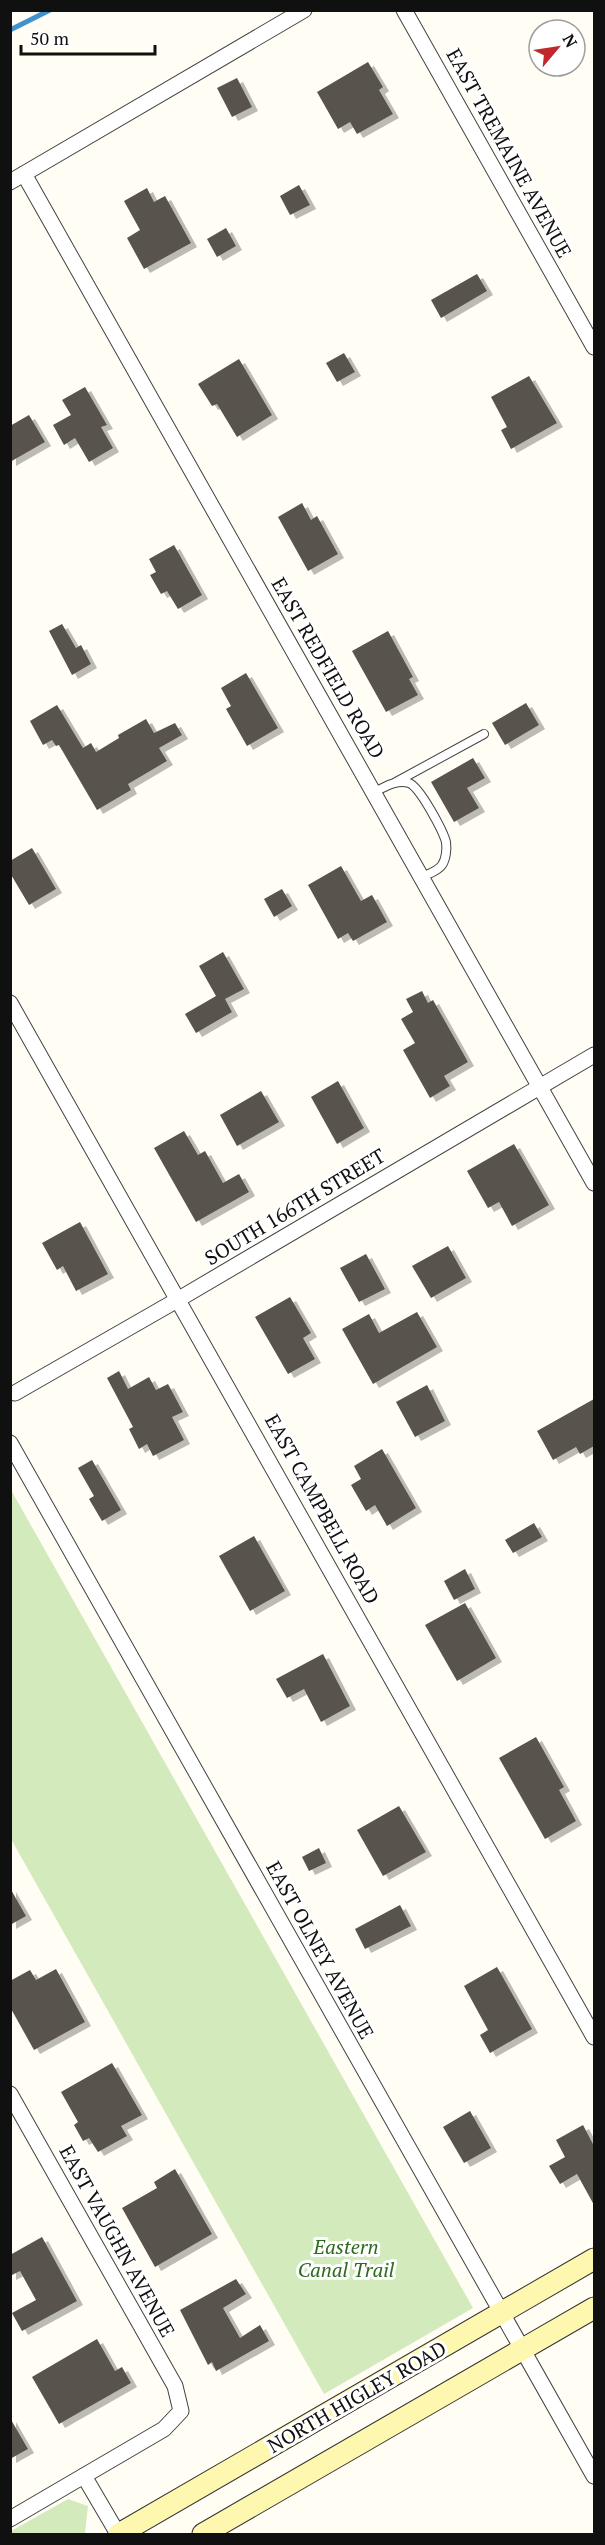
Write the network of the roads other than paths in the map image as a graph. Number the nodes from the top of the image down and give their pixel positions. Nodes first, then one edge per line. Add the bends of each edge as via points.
1 (304, 10) edge
2 (404, 10) edge
3 (17, 178) edge
4 (594, 347) edge
5 (484, 734) dead end
6 (394, 783) junction
7 (374, 792) junction
8 (422, 878) junction
9 (10, 1003) edge
10 (594, 1055) edge
11 (541, 1086) junction
12 (594, 1183) edge
13 (179, 1299) junction
14 (15, 1393) dead end
15 (10, 1443) edge
16 (594, 2037) edge
17 (10, 2094) edge
18 (594, 2259) edge
19 (594, 2308) edge
20 (501, 2313) junction
21 (523, 2350) junction
22 (84, 2476) junction
23 (594, 2476) edge
24 (10, 2519) edge
25 (118, 2535) edge
26 (203, 2535) edge

1 - 3 street
2 - 4 street, EAST TREMAINE AVENUE
3 - 7 street, EAST REDFIELD ROAD
5 - 6 lane
6 - 7 lane
6 - 8 lane via 408,782 417,787 445,839 447,850 442,865
7 - 8 street, EAST REDFIELD ROAD
8 - 11 street, EAST REDFIELD ROAD
9 - 13 street, EAST CAMPBELL ROAD
10 - 11 street, SOUTH 166TH STREET
11 - 12 street, EAST REDFIELD ROAD
11 - 13 street, SOUTH 166TH STREET
13 - 14 street, SOUTH 166TH STREET
13 - 16 street, EAST CAMPBELL ROAD
15 - 20 street, EAST OLNEY AVENUE
17 - 22 street, EAST VAUGHN AVENUE via 175,2386 182,2411 164,2429
18 - 20 main road, NORTH HIGLEY ROAD
19 - 21 main road
20 - 21 street, EAST OLNEY AVENUE
20 - 25 main road, NORTH HIGLEY ROAD
21 - 23 street, EAST OLNEY AVENUE
21 - 26 main road
22 - 24 street
22 - 25 street

